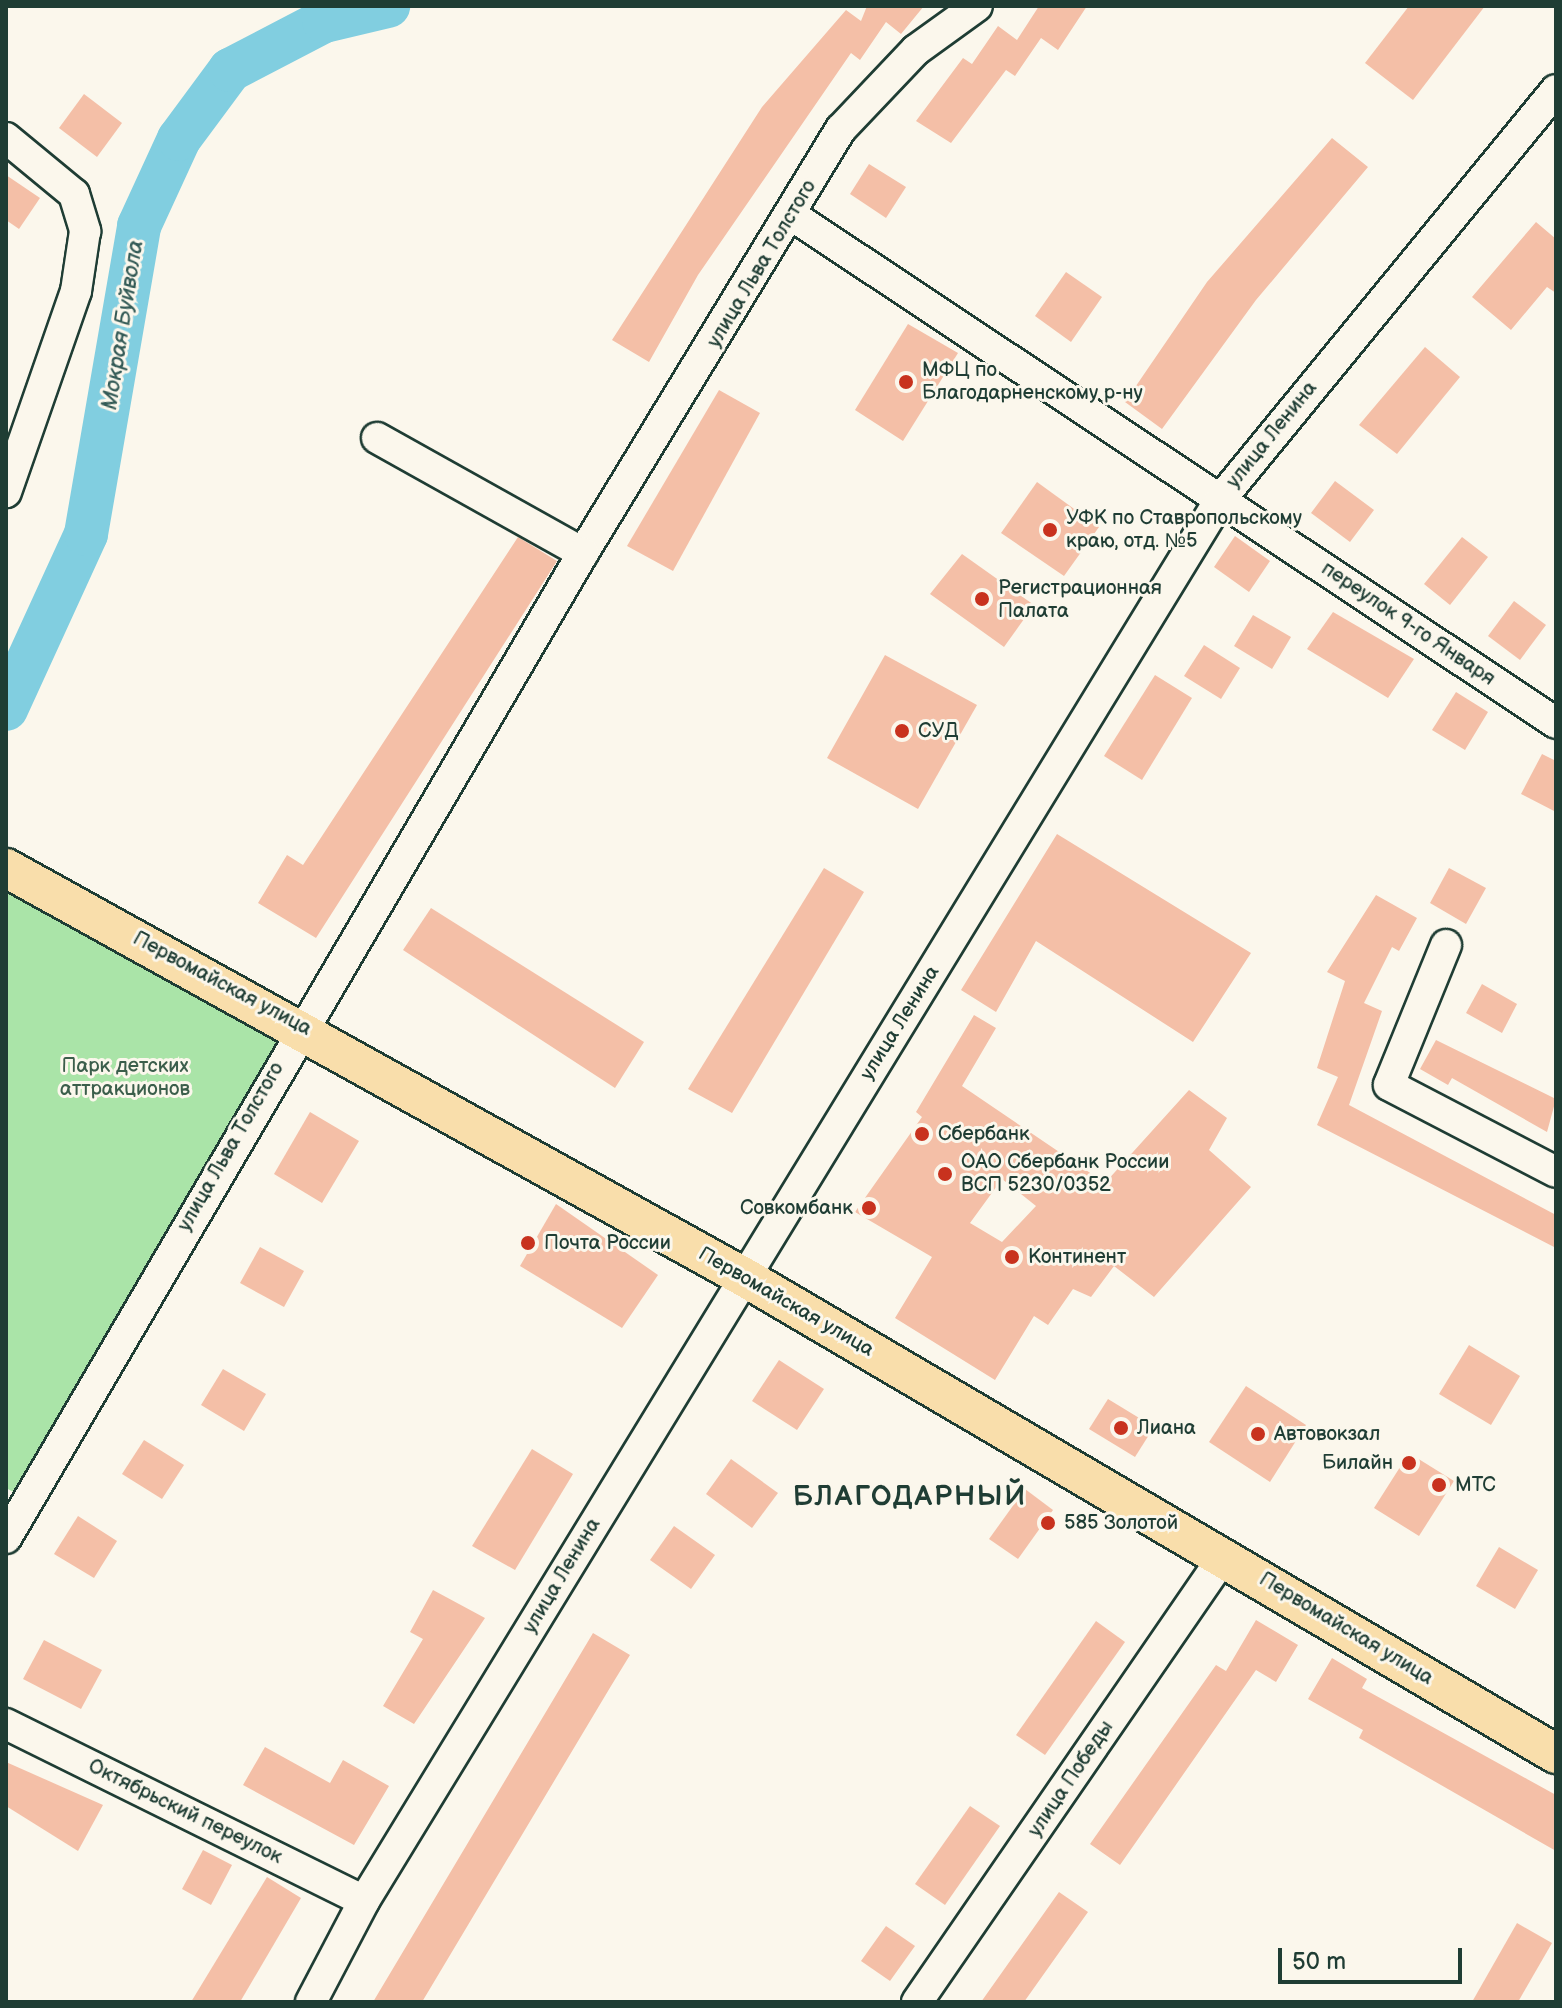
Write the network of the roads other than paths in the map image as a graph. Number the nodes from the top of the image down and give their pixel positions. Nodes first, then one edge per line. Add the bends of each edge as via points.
1 (977, 6) edge
2 (1556, 90) edge
3 (6, 138) edge
4 (793, 216) junction
5 (377, 438) dead end
6 (6, 492) edge
7 (1220, 500) junction
8 (583, 553) junction
9 (1556, 723) edge
10 (6, 868) edge
11 (1446, 945) dead end
12 (300, 1025) junction
13 (1556, 1172) edge
14 (744, 1277) junction
15 (6, 1538) edge
16 (1224, 1556) junction
17 (6, 1724) edge
18 (1553, 1746) edge
19 (364, 1901) junction
20 (311, 2002) edge
21 (917, 2002) edge

1 - 4 street, улица Льва Толстого via 916,50 861,105
2 - 7 street, улица Ленина
3 - 6 street via 74,194 85,231 76,291
4 - 7 street, переулок 9-го Января
4 - 8 street, улица Льва Толстого
5 - 8 street
7 - 9 street, переулок 9-го Января
7 - 14 street, улица Ленина
8 - 12 street, улица Льва Толстого
10 - 12 main road, Первомайская улица
11 - 13 street via 1389,1085
12 - 14 main road, Первомайская улица
12 - 15 street, улица Льва Толстого
14 - 16 main road, Первомайская улица
14 - 19 street, улица Ленина
16 - 18 main road, Первомайская улица
16 - 21 street, улица Победы
17 - 19 street, Октябрьский переулок
19 - 20 street, улица Ленина

